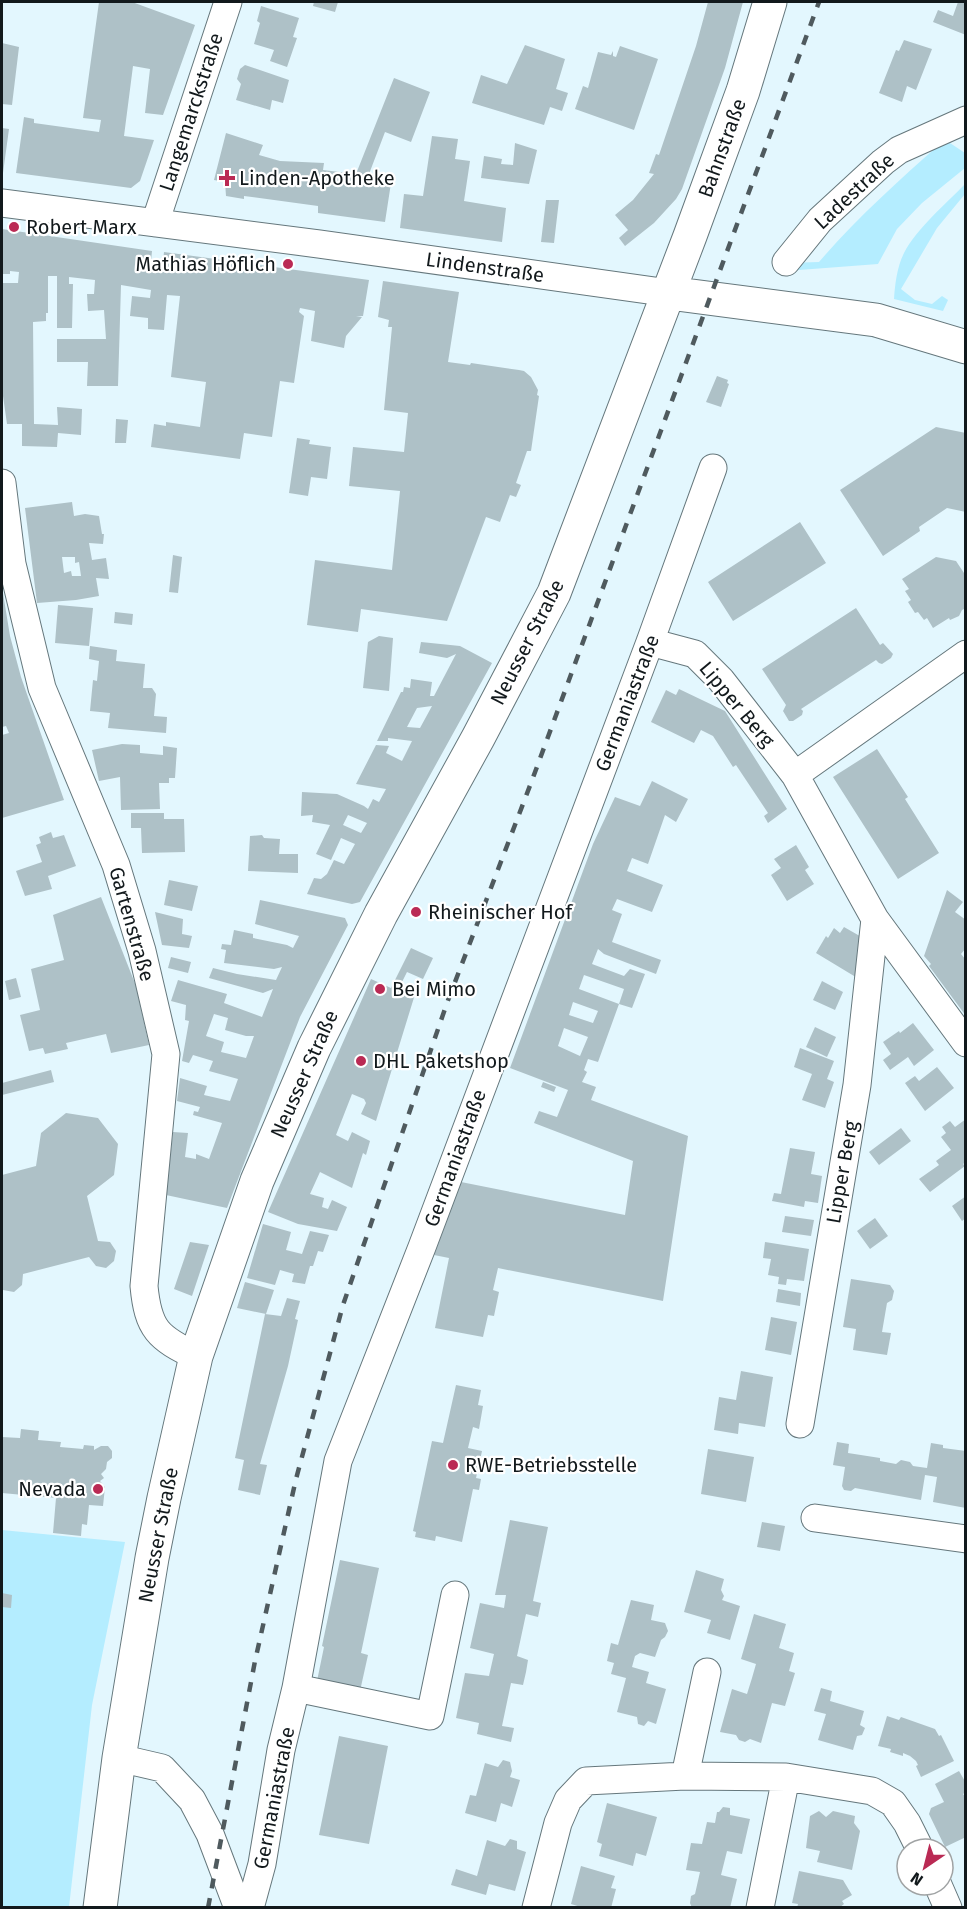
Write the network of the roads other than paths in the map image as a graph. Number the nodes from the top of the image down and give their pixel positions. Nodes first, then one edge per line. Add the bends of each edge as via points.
1 (228, 2) edge
2 (770, 2) edge
3 (966, 120) edge
4 (2, 203) edge
5 (155, 223) junction
6 (786, 262) dead end
7 (669, 293) junction
8 (966, 347) edge
9 (713, 468) dead end
10 (2, 483) edge
11 (650, 642) junction
12 (966, 654) edge
13 (795, 775) junction
14 (875, 919) junction
15 (966, 1043) edge
16 (196, 1356) junction
17 (800, 1424) dead end
18 (815, 1518) dead end
19 (966, 1539) edge
20 (455, 1595) dead end
21 (707, 1672) dead end
22 (296, 1688) junction
23 (119, 1758) junction
24 (685, 1776) junction
25 (786, 1777) junction
26 (915, 1837) edge
27 (100, 1908) edge
28 (238, 1908) edge
29 (250, 1908) edge
30 (536, 1908) edge
31 (760, 1908) edge

1 - 5 street, Langemarckstraße
2 - 7 street, Bahnstraße
3 - 6 street, Ladestraße via 899,150 883,162 820,220
4 - 5 street, Lindenstraße
5 - 7 street, Lindenstraße
7 - 8 street, Lindenstraße via 876,320
7 - 16 street, Neusser Straße via 554,593 381,914 314,1048 257,1181
9 - 11 street, Germaniastraße
10 - 16 street, Gartenstraße via 12,564 42,688 116,865 142,951 166,1054 144,1286 147,1311 152,1324 170,1344
11 - 13 street, Lipper Berg via 695,654 721,680
11 - 22 street, Germaniastraße via 338,1461
12 - 13 street
13 - 14 street, Lipper Berg
14 - 15 street, Lipper Berg
14 - 17 street, Lipper Berg via 857,1085
16 - 23 street, Neusser Straße via 152,1558
18 - 19 street
20 - 22 street via 430,1716
21 - 24 street
22 - 29 street, Germaniastraße
23 - 27 street, Neusser Straße
23 - 28 street via 162,1768 192,1800 210,1834
24 - 25 street
24 - 30 street via 586,1780 568,1800 558,1823
25 - 26 street via 872,1791 893,1803
25 - 31 street

